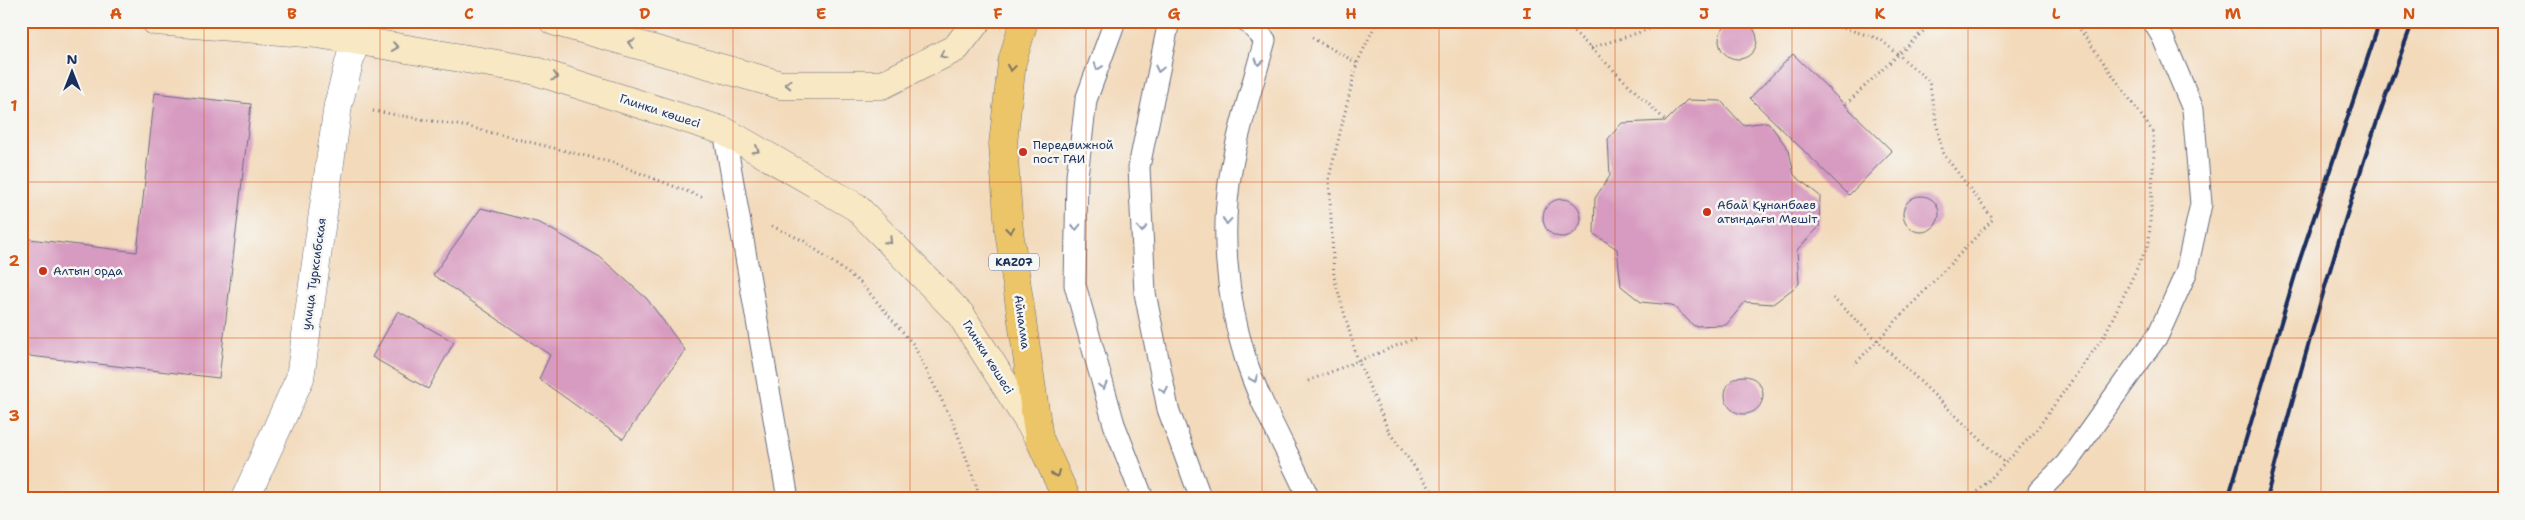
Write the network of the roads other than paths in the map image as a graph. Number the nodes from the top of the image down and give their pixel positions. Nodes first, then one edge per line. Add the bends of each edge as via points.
1 (155, 21) edge
2 (553, 21) edge
3 (977, 21) edge
4 (1024, 21) edge
5 (1115, 21) edge
6 (1169, 21) edge
7 (1247, 21) edge
8 (2153, 21) edge
9 (355, 40) junction
10 (724, 131) junction
11 (1039, 438) junction
12 (245, 499) edge
13 (788, 499) edge
14 (1067, 499) edge
15 (1143, 499) edge
16 (1201, 499) edge
17 (1309, 499) edge
18 (2040, 499) edge

1 - 9 main road, Глинки көшесі
3 -> 2 main road via 956,48 882,85 781,85
4 -> 11 highway, Айналма / KAZ07 via 1012,62 1003,144 1009,231
5 -> 15 lane via 1086,100 1077,176 1075,285 1114,424
6 -> 16 lane via 1139,167 1145,293 1168,409
7 -> 17 lane via 1265,40 1232,166 1226,231 1230,302 1245,358
8 - 18 lane via 2193,109 2202,204 2186,273 2158,335 2066,464 2039,491
9 -> 10 main road, Глинки көшесі via 532,70
9 - 12 street, улица Турксибская via 338,105 300,378
10 -> 11 main road, Глинки көшесі via 856,207 961,315
10 - 13 lane
11 -> 14 highway, Айналма / KAZ07

